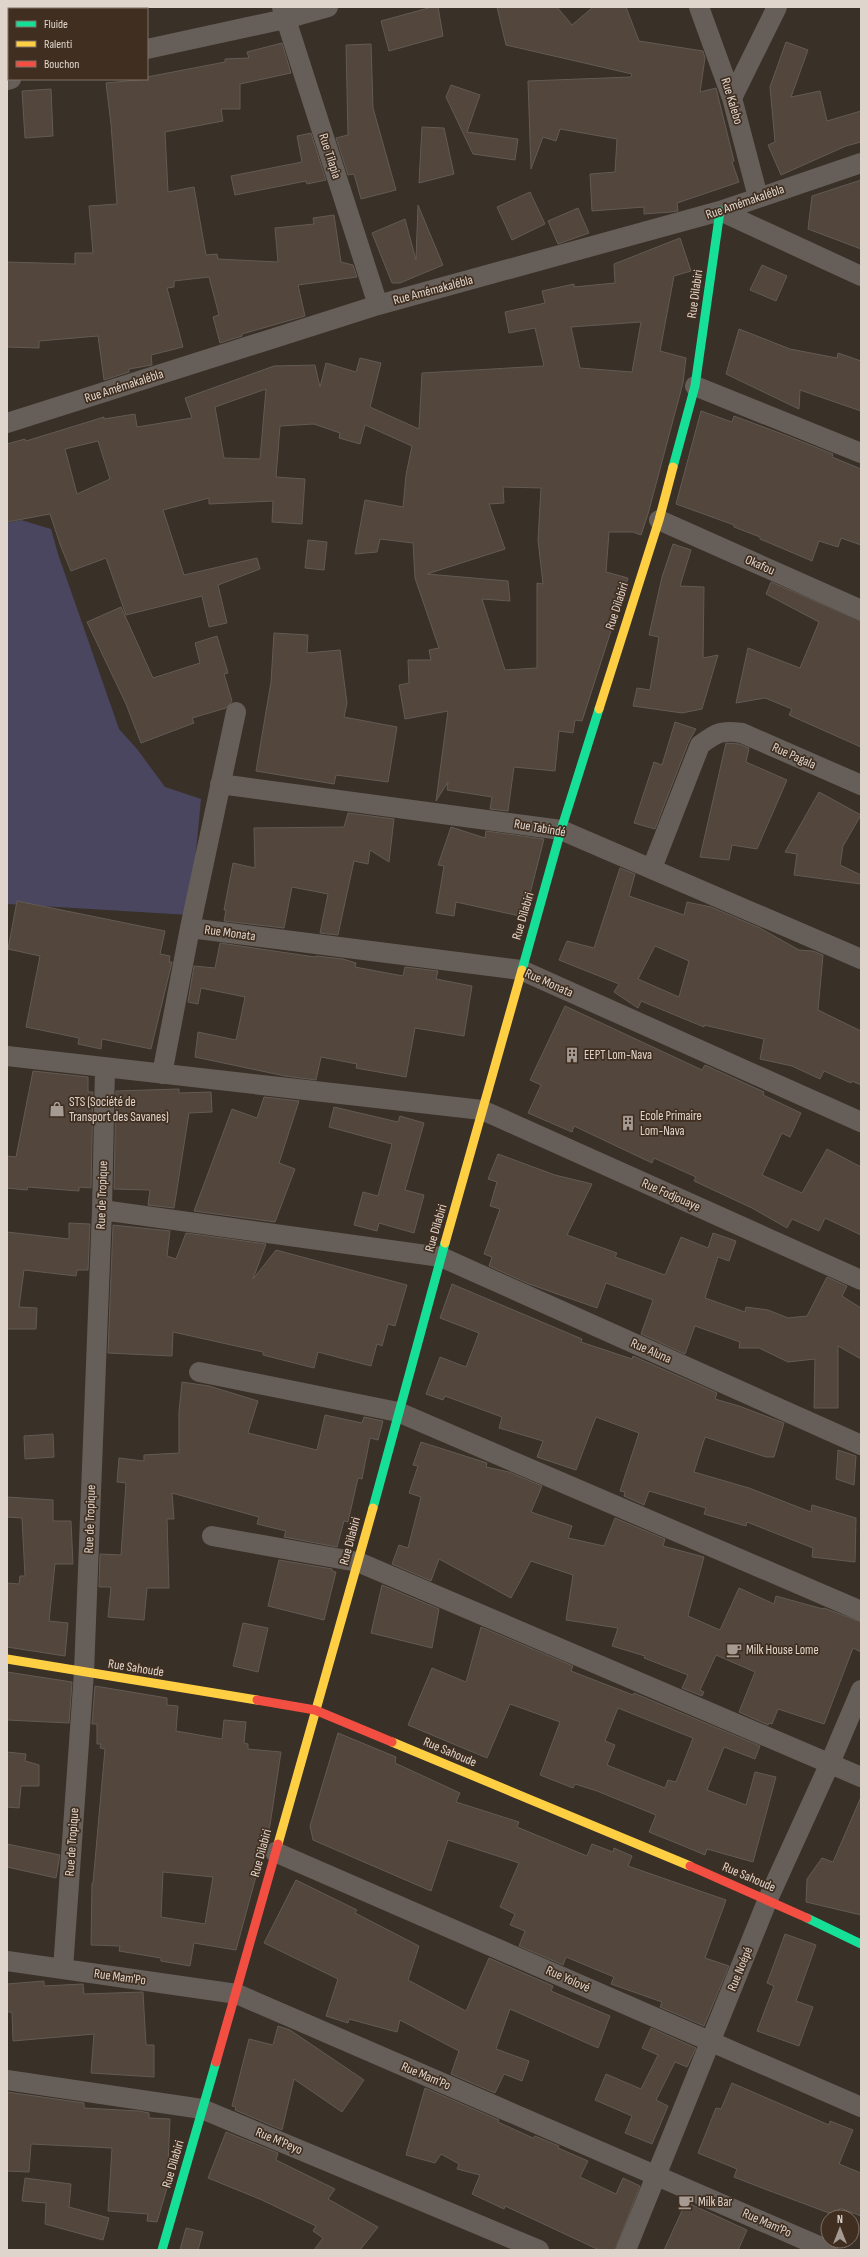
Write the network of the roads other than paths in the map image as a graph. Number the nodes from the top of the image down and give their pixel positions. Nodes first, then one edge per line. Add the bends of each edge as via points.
1 (328, 7) edge
2 (699, 7) edge
3 (777, 7) edge
4 (283, 13) edge
5 (148, 50) edge
6 (732, 98) junction
7 (861, 163) edge
8 (758, 196) junction
9 (720, 211) junction
10 (861, 276) edge
11 (378, 306) junction
12 (695, 386) junction
13 (7, 423) edge
14 (861, 453) edge
15 (658, 520) junction
16 (861, 610) edge
17 (236, 712) dead end
18 (220, 784) junction
19 (861, 785) edge
20 (561, 830) junction
21 (652, 868) junction
22 (190, 928) junction
23 (861, 959) edge
24 (521, 970) junction
25 (7, 1058) edge
26 (105, 1068) junction
27 (162, 1074) junction
28 (482, 1110) junction
29 (861, 1122) edge
30 (102, 1210) junction
31 (441, 1257) junction
32 (861, 1280) edge
33 (199, 1372) dead end
34 (398, 1412) junction
35 (861, 1445) edge
36 (212, 1536) dead end
37 (358, 1562) junction
38 (861, 1611) edge
39 (7, 1659) edge
40 (84, 1672) junction
41 (861, 1690) edge
42 (315, 1710) junction
43 (830, 1763) junction
44 (861, 1777) edge
45 (275, 1852) junction
46 (768, 1899) junction
47 (861, 1944) edge
48 (7, 1961) edge
49 (63, 1969) junction
50 (237, 1994) junction
51 (710, 2041) junction
52 (7, 2080) edge
53 (861, 2107) edge
54 (202, 2109) junction
55 (657, 2175) junction
56 (162, 2250) edge
57 (539, 2250) edge
58 (626, 2250) edge
59 (828, 2250) edge

1 - 4 street
2 - 6 street, Rue Kalebo
3 - 6 street
4 - 5 street
4 - 11 street, Rue Tilapia
6 - 8 street, Rue Kalebo
7 - 8 street, Rue Amémakalébla
8 - 9 street, Rue Amémakalébla
9 - 10 street
9 - 11 street, Rue Amémakalébla
9 - 12 street, Rue Dilabiri
11 - 13 street, Rue Amémakalébla
12 - 14 street
12 - 15 street, Rue Dilabiri
15 - 16 street, Okafou
15 - 20 street, Rue Dilabiri
17 - 18 street
18 - 20 street, Rue Tabindé
18 - 22 street
19 - 21 street, Rue Pagala via 742,733 726,730 713,735 700,745
20 - 21 street, Rue Tabindé
20 - 24 street, Rue Dilabiri
21 - 23 street, Rue Tabindé
22 - 24 street, Rue Monata
22 - 27 street
24 - 28 street, Rue Dilabiri
24 - 29 street, Rue Monata
25 - 26 street, Rue Fodjouaye
26 - 27 street, Rue Fodjouaye
26 - 30 street, Rue de Tropique
27 - 28 street, Rue Fodjouaye
28 - 31 street, Rue Dilabiri
28 - 32 street, Rue Fodjouaye
30 - 31 street, Rue Aluna
30 - 40 street, Rue de Tropique
31 - 34 street, Rue Dilabiri
31 - 35 street, Rue Aluna
33 - 34 street
34 - 37 street, Rue Dilabiri
34 - 38 street
36 - 37 street
37 - 42 street, Rue Dilabiri
37 - 43 street
39 - 40 street, Rue Sahoude
40 - 42 street, Rue Sahoude
40 - 49 street, Rue de Tropique
41 - 43 street, Rue Noépé
42 - 45 street, Rue Dilabiri
42 - 46 street, Rue Sahoude
43 - 44 street
43 - 46 street, Rue Noépé
45 - 50 street, Rue Dilabiri
45 - 51 street, Rue Yolové
46 - 47 street, Rue Sahoude
46 - 51 street, Rue Noépé
48 - 49 street, Rue Mam'Po
49 - 50 street, Rue Mam'Po
50 - 54 street, Rue Dilabiri
50 - 55 street, Rue Mam'Po
51 - 53 street, Rue Yolové
51 - 55 street, Rue Noépé
52 - 54 street, Rue M'Peyo
54 - 56 street, Rue Dilabiri
54 - 57 street, Rue M'Peyo
55 - 58 street, Rue Noépé
55 - 59 street, Rue Mam'Po

